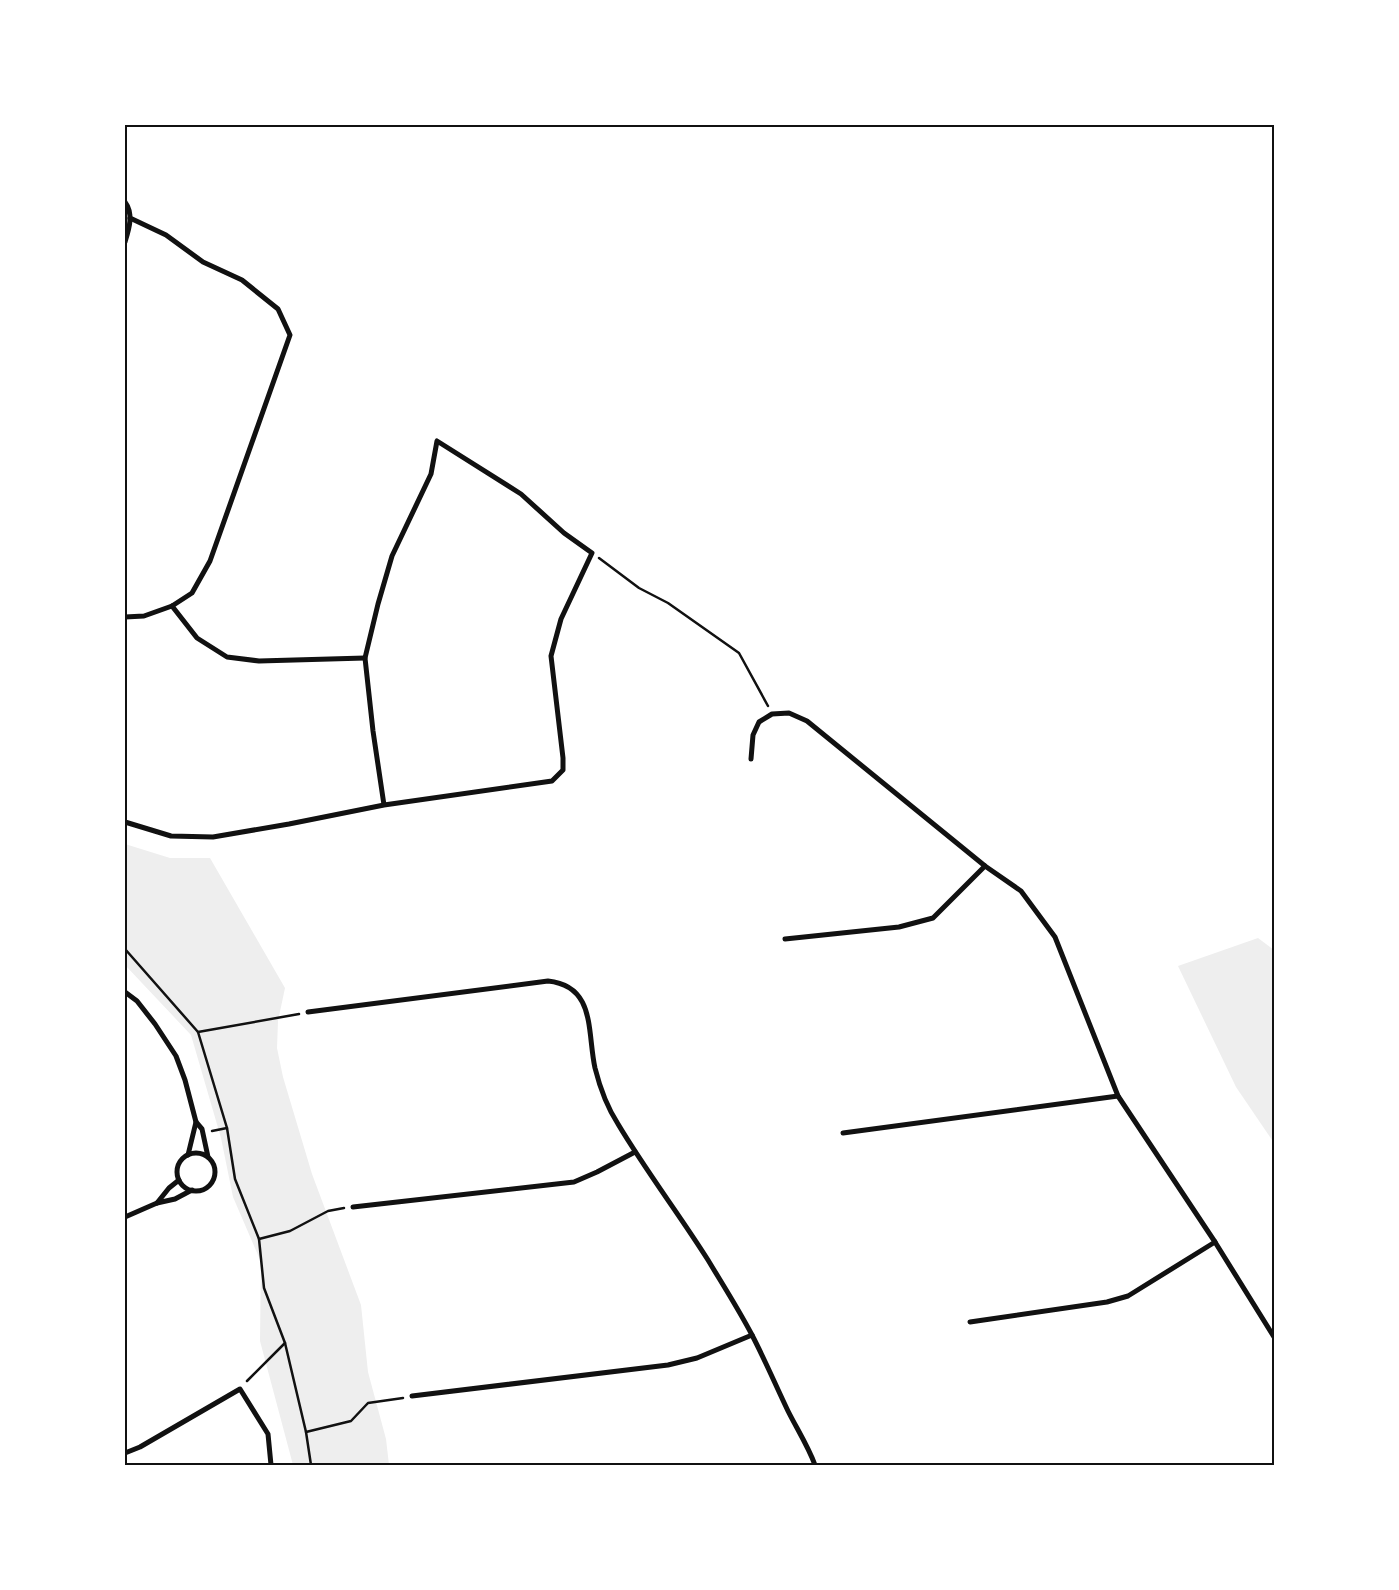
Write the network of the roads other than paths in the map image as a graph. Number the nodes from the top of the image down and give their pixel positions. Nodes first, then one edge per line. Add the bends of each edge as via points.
1 (125, 202) edge
2 (130, 218) junction
3 (125, 242) edge
4 (172, 606) junction
5 (125, 617) edge
6 (365, 658) junction
7 (751, 759) dead end
8 (384, 805) junction
9 (125, 822) edge
10 (985, 866) junction
11 (785, 939) dead end
12 (125, 992) edge
13 (308, 1012) road end
14 (1118, 1096) junction
15 (196, 1122) junction
16 (844, 1134) dead end
17 (635, 1152) junction
18 (188, 1155) junction
19 (208, 1157) junction
20 (179, 1180) junction
21 (192, 1190) junction
22 (157, 1203) junction
23 (353, 1207) road end
24 (125, 1217) edge
25 (1215, 1242) junction
26 (970, 1322) dead end
27 (752, 1335) junction
28 (1274, 1337) edge
29 (412, 1396) road end
30 (125, 1453) edge
31 (271, 1465) edge
32 (816, 1465) edge

1 - 2 street via 130,208
2 - 3 street
2 - 4 street via 166,235 203,262 242,280 278,309 290,335 210,561 192,593
4 - 5 street via 144,616
4 - 6 street via 197,638 228,657 259,661
6 - 8 street
6 - 8 street via 392,556 431,474 437,441 521,494 564,533 592,553 561,619 551,656 563,770 552,781
7 - 10 street via 753,735 759,722 772,714 789,713 807,721
8 - 9 street via 213,837 171,836
10 - 11 street via 933,918 899,927
10 - 14 street via 1021,892 1055,937
12 - 15 street via 156,1024 176,1056
13 - 17 street via 521,984 562,982 578,995 584,1006 603,1095
14 - 16 street
14 - 25 street
15 - 18 street
15 - 19 street via 203,1133
17 - 23 street via 574,1182
17 - 27 street via 707,1259
18 - 19 street via 196,1153
18 - 20 street via 179,1163
19 - 21 street via 214,1168 213,1180 204,1188
20 - 21 street
20 - 22 street
21 - 22 street via 170,1201
22 - 24 street
25 - 26 street via 1128,1296 1107,1302
25 - 28 street
27 - 29 street via 698,1358 668,1365
27 - 32 street
30 - 31 street via 240,1389 268,1434

